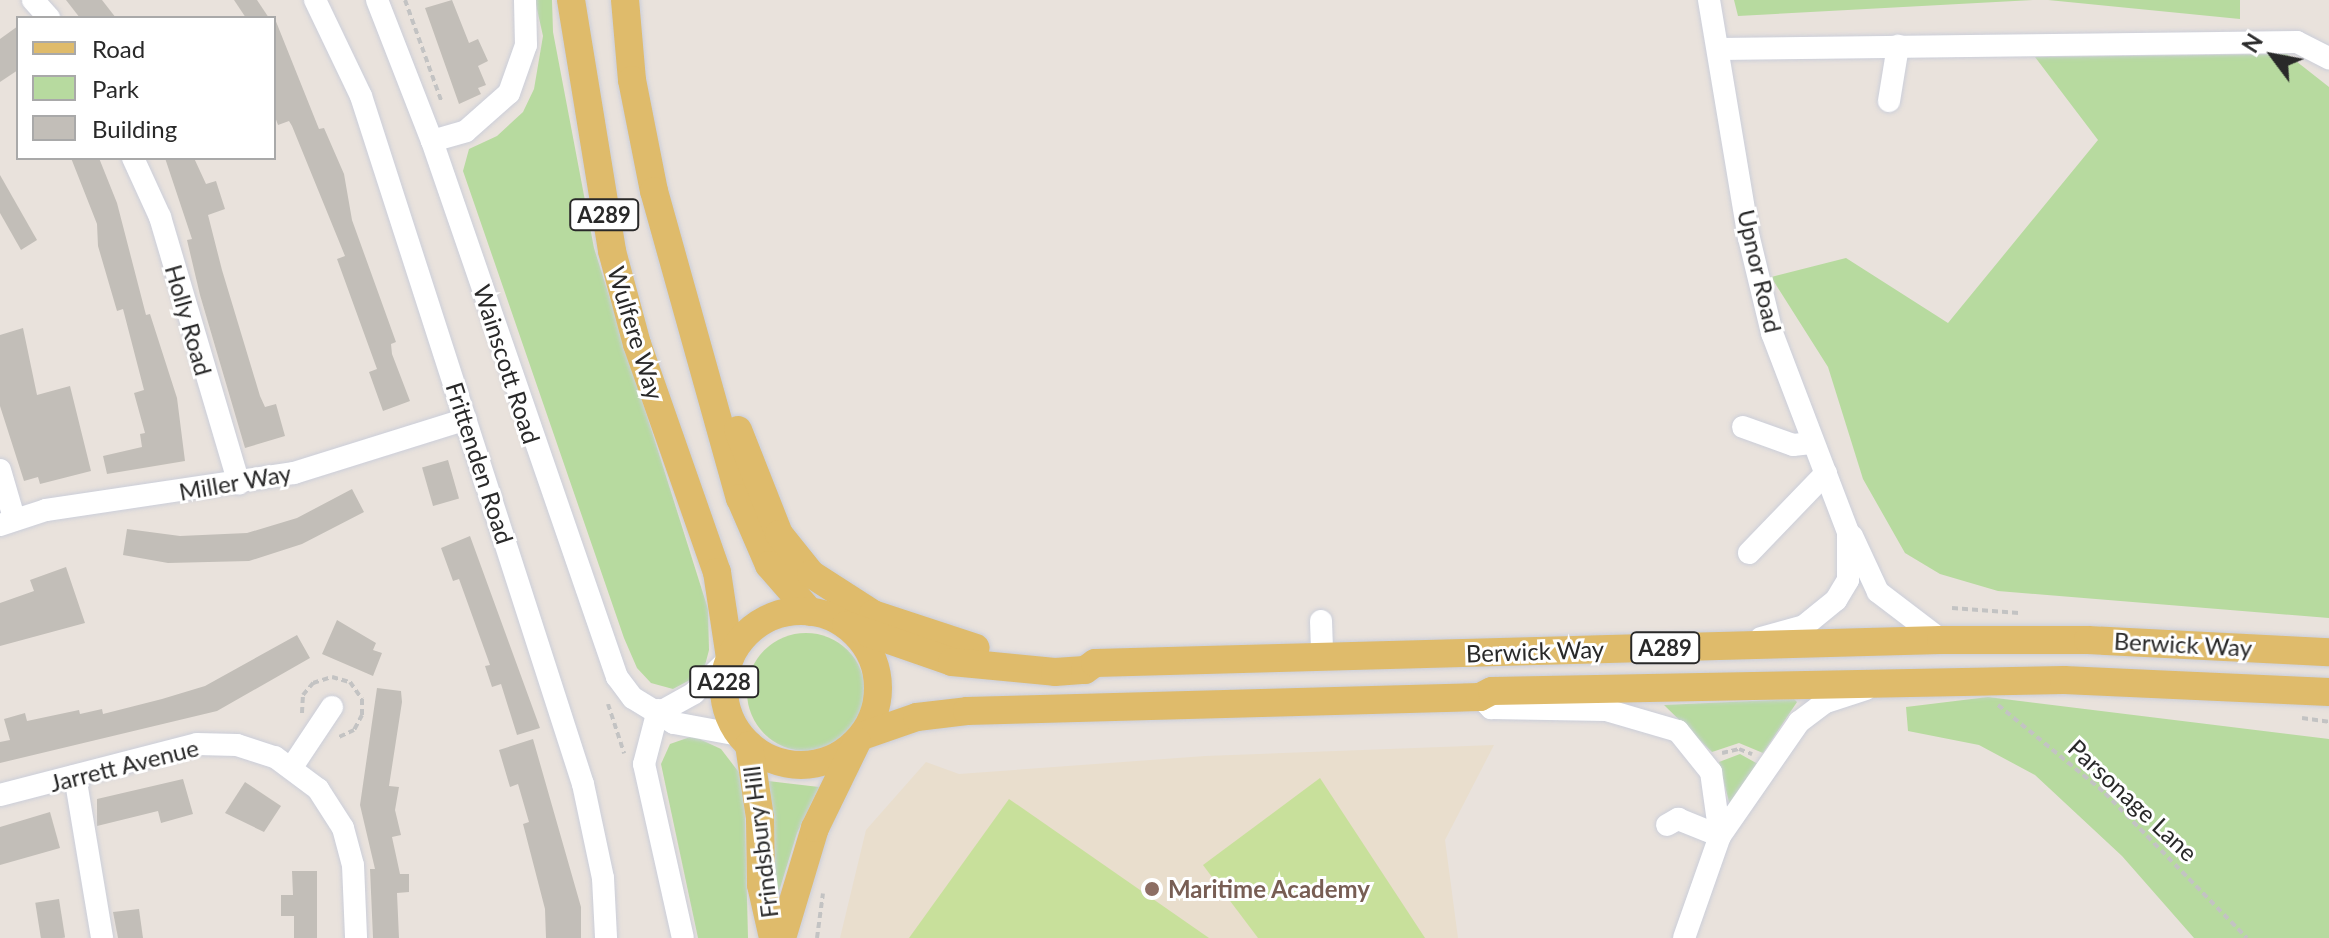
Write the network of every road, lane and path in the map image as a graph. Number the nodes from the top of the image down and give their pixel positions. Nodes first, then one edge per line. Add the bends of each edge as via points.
1 (33, 0) edge
2 (315, 0) edge
3 (405, 0) edge
4 (525, 0) edge
5 (571, 0) edge
6 (625, 0) edge
7 (1709, 0) edge
8 (384, 6) edge
9 (47, 16) edge
10 (1898, 46) junction
11 (1719, 49) junction
12 (2329, 58) edge
13 (1889, 101) dead end
14 (445, 112) dead end
15 (432, 141) junction
16 (134, 160) edge
17 (680, 297) junction
18 (466, 419) junction
19 (1743, 427) dead end
20 (1813, 443) junction
21 (0, 470) edge
22 (1826, 473) junction
23 (239, 484) junction
24 (7, 522) edge
25 (1848, 532) junction
26 (1749, 553) dead end
27 (810, 612) junction
28 (1321, 621) dead end
29 (846, 625) junction
30 (1941, 640) junction
31 (1729, 646) junction
32 (2329, 652) edge
33 (1322, 657) junction
34 (730, 658) junction
35 (1095, 663) junction
36 (1881, 683) junction
37 (2248, 686) junction
38 (2329, 692) edge
39 (1480, 697) junction
40 (1988, 697) dead end
41 (2329, 702) edge
42 (332, 707) dead end
43 (660, 711) junction
44 (860, 739) junction
45 (744, 740) junction
46 (1718, 756) dead end
47 (1759, 758) dead end
48 (292, 767) junction
49 (75, 776) junction
50 (0, 795) edge
51 (1667, 825) dead end
52 (1720, 836) junction
53 (825, 882) dead end
54 (102, 938) edge
55 (356, 938) edge
56 (606, 938) edge
57 (683, 938) edge
58 (773, 938) edge
59 (782, 938) edge
60 (817, 938) edge
61 (1684, 938) edge
62 (2247, 938) edge

1 - 9 street
2 - 18 street, Frittenden Road via 361,96
3 - 14 path
4 - 15 street via 526,45 509,93 466,131
5 - 34 main road, Wulfere Way / A289 via 612,251 637,344 717,572
6 - 17 main road, A289 via 632,80
7 - 11 street, Upnor Road
8 - 15 street, Wainscott Road
10 - 11 street
10 - 12 street via 2297,42
10 - 13 street
11 - 20 street, Upnor Road via 1772,333
15 - 43 street, Wainscott Road via 610,662 624,689
16 - 23 street, Holly Road via 160,217
17 - 27 main road, A289 via 753,536 769,565
17 - 35 main road, A289 via 728,402 770,516 787,549 811,574 873,614 956,644
18 - 23 street, Miller Way via 294,473
18 - 56 street, Frittenden Road via 583,784 603,878
19 - 20 street via 1806,448
20 - 22 street, Upnor Road
21 - 24 street
22 - 25 street, Upnor Road
22 - 26 street
23 - 24 street, Miller Way via 130,496
25 - 30 street via 1857,541 1878,592
25 - 31 street via 1848,580 1825,613 1804,626
27 - 29 main road, A228
27 - 34 main road, A228 via 783,613 759,624
28 - 33 street
29 - 35 main road, Berwick Way / A289 via 952,662 1055,672 1085,670
29 - 44 main road via 865,644 877,677 877,704
30 - 31 main road, Berwick Way / A289
30 - 32 main road, Berwick Way / A289 via 2088,640
31 - 33 main road, Berwick Way / A289
33 - 35 main road, Berwick Way / A289
34 - 43 street via 694,693
34 - 45 main road, A228 via 725,701
36 - 37 main road, Berwick Way / A289 via 2064,680
36 - 39 main road, Berwick Way / A289 via 1492,691
36 - 52 street via 1826,702 1799,722
37 - 38 main road, Berwick Way / A289
37 - 41 main road, A289
39 - 44 main road, Berwick Way / A289 via 967,711 917,717
39 - 52 street via 1491,708 1606,710 1678,731 1711,772
40 - 62 path, Parsonage Lane via 2105,793
42 - 48 street
43 - 45 street, Wainscott Road via 674,723
43 - 57 street via 644,764
44 - 45 main road via 835,758 807,766 773,760
44 - 59 main road, Frindsbury Hill via 815,828
45 - 58 main road, Frindsbury Hill / A228 via 761,829 761,885
46 - 47 path via 1739,749
48 - 49 street, Jarrett Avenue via 237,745 197,744
48 - 55 street, Jarrett Avenue via 326,799 348,840
49 - 50 street, Jarrett Avenue
49 - 54 street
51 - 52 street via 1678,819
52 - 61 street
53 - 60 path

